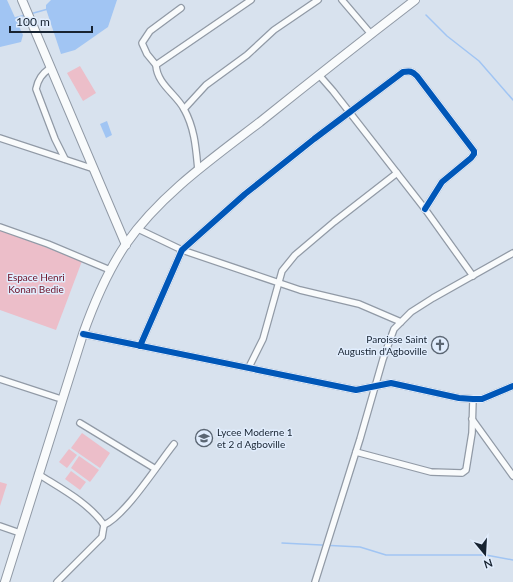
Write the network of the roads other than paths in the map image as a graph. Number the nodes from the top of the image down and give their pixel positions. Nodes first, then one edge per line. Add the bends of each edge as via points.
1 (22, 0) edge
2 (251, 0) edge
3 (318, 0) edge
4 (342, 0) edge
5 (414, 0) edge
6 (181, 8) dead end
7 (371, 34) junction
8 (156, 65) junction
9 (50, 68) junction
10 (318, 76) junction
11 (184, 109) junction
12 (350, 113) junction
13 (0, 138) edge
14 (65, 159) junction
15 (94, 168) junction
16 (198, 170) junction
17 (397, 174) junction
18 (425, 209) junction
19 (0, 227) edge
20 (138, 229) junction
21 (126, 244) junction
22 (182, 250) junction
23 (513, 253) edge
24 (110, 270) junction
25 (473, 276) junction
26 (279, 282) junction
27 (401, 322) junction
28 (83, 334) junction
29 (140, 346) junction
30 (249, 367) junction
31 (0, 379) edge
32 (376, 385) junction
33 (513, 386) edge
34 (61, 399) junction
35 (473, 399) junction
36 (472, 419) junction
37 (80, 422) dead end
38 (174, 444) dead end
39 (356, 452) junction
40 (154, 468) junction
41 (38, 474) junction
42 (513, 476) edge
43 (104, 525) junction
44 (0, 526) edge
45 (20, 533) junction
46 (5, 582) edge
47 (57, 582) edge
48 (315, 582) edge

1 - 9 main road
2 - 8 street
3 - 11 street via 274,30 247,55 206,85
4 - 7 street
5 - 7 main road
6 - 8 street via 150,31 142,43 146,54
7 - 10 main road
8 - 11 street via 159,76
9 - 14 street via 37,81 36,89
9 - 15 main road
10 - 12 street
10 - 16 main road
11 - 16 street via 194,133
12 - 17 street
12 - 18 street via 403,72 413,72 417,76 474,151 474,154 442,182
12 - 22 street via 245,194
13 - 14 street
14 - 15 street
15 - 21 main road
16 - 20 main road
17 - 18 street
17 - 26 street via 295,255 282,271
18 - 25 street
19 - 24 street
20 - 21 main road
20 - 22 street
21 - 24 main road
22 - 26 street
22 - 29 street
23 - 25 street
24 - 28 main road
25 - 27 street via 411,312
26 - 27 street via 300,290 358,304
26 - 30 street via 263,340
27 - 32 street via 394,329 382,359
28 - 29 street
28 - 34 main road
29 - 30 street
30 - 32 street via 356,390
31 - 34 street
32 - 35 street via 390,383
32 - 39 street
33 - 35 street via 482,399
34 - 41 main road
35 - 36 street
36 - 39 street via 466,470 462,473 431,472
36 - 42 street
37 - 40 street
38 - 40 street
39 - 48 street
40 - 43 street via 133,498 111,522
41 - 43 street via 71,495
41 - 45 main road
43 - 47 street via 102,537
44 - 45 street
45 - 46 main road

